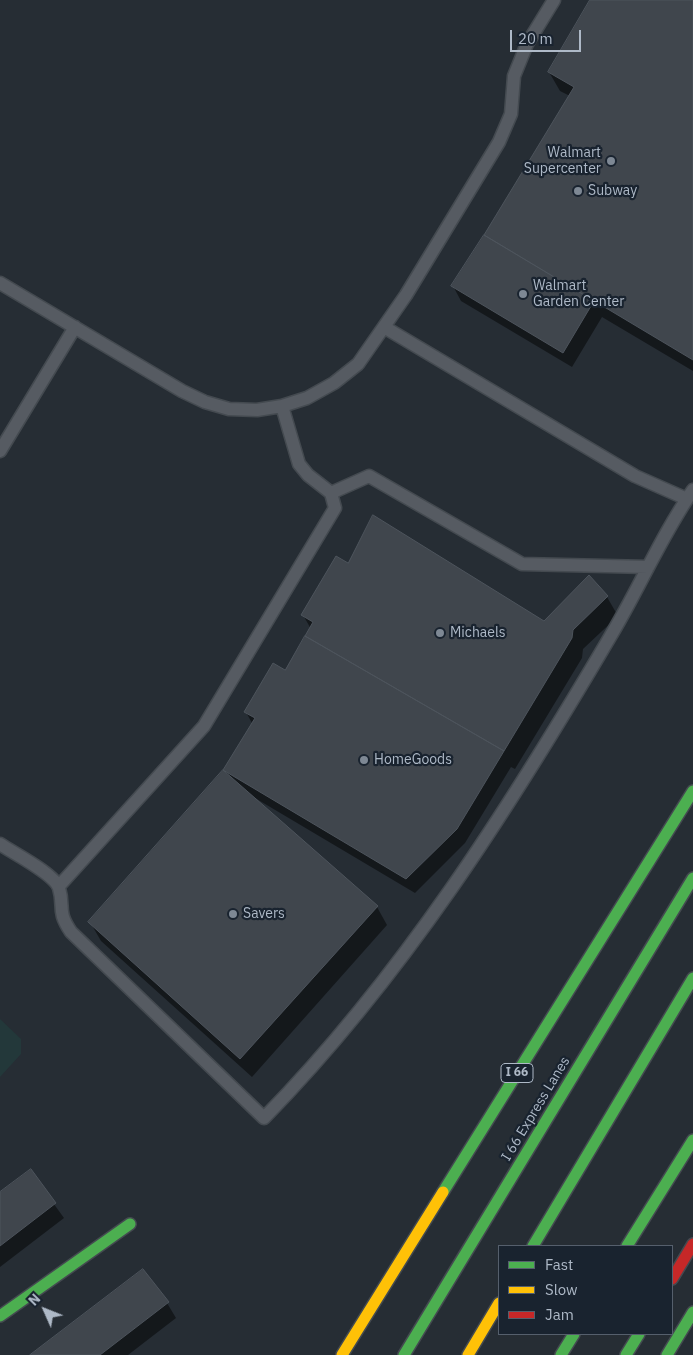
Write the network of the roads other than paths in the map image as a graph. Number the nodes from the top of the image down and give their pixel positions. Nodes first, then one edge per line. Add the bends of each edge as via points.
1 (554, 0) edge
2 (0, 283) edge
3 (75, 327) junction
4 (384, 327) junction
5 (282, 406) junction
6 (0, 451) edge
7 (331, 493) junction
8 (690, 495) edge
9 (648, 567) junction
10 (693, 791) edge
11 (0, 844) edge
12 (693, 878) edge
13 (59, 886) junction
14 (693, 978) edge
15 (693, 1140) edge
16 (130, 1224) dead end
17 (693, 1244) edge
18 (534, 1245) edge
19 (629, 1245) edge
20 (673, 1277) edge
21 (498, 1304) edge
22 (693, 1312) edge
23 (0, 1316) edge
24 (573, 1335) edge
25 (638, 1335) edge
26 (342, 1355) edge
27 (404, 1355) edge
28 (468, 1355) edge
29 (561, 1355) edge
30 (626, 1355) edge
31 (667, 1355) edge

1 - 4 lane via 527,44 514,76 511,114 499,142
2 - 3 lane
3 - 5 lane via 205,402 229,409 257,410
3 - 6 lane
4 - 5 lane via 358,364 334,383 307,398
4 - 8 lane via 635,476
5 - 7 lane via 299,464
7 - 9 lane via 369,476 522,564
7 - 13 lane via 335,508 204,726
8 - 9 lane
9 - 13 lane via 611,635 506,808 446,898 351,1023 264,1118 71,932 61,917
10 - 26 main road, I 66
11 - 13 lane via 47,874
12 - 27 main road, I 66 Express Lanes
14 - 18 main road
15 - 19 main road
16 - 23 main road
17 - 20 main road
21 - 28 main road
22 - 31 main road
24 - 29 main road
25 - 30 main road

